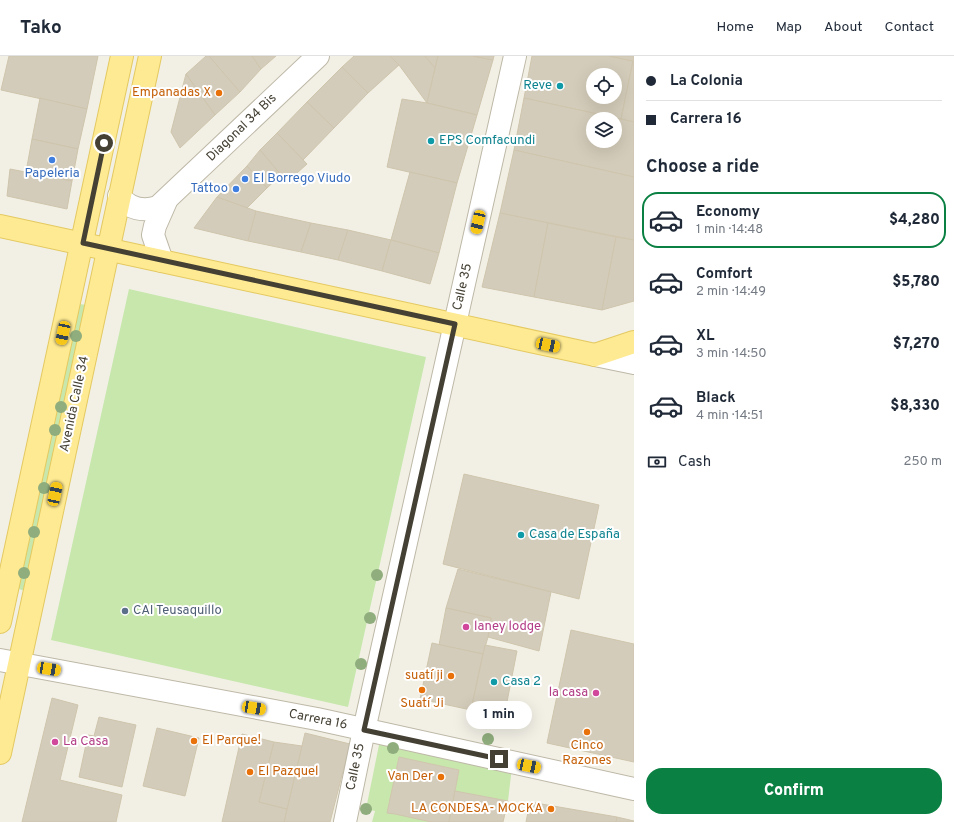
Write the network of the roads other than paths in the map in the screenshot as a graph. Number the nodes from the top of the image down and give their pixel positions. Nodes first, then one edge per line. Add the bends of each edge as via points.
1 (122, 56) edge
2 (150, 56) edge
3 (318, 56) edge
4 (515, 56) edge
5 (119, 196) junction
6 (166, 201) junction
7 (0, 226) edge
8 (83, 243) junction
9 (108, 249) junction
10 (162, 261) junction
11 (455, 324) junction
12 (634, 342) edge
13 (595, 355) junction
14 (634, 363) edge
15 (0, 622) edge
16 (9, 662) edge
17 (364, 730) junction
18 (0, 753) edge
19 (634, 789) edge
20 (345, 822) edge

1 - 8 main road, Avenida Calle 34
2 - 5 main road, Avenida Calle 34
3 - 6 street, Diagonal 34 Bis
4 - 11 street, Calle 35
5 - 6 street, Diagonal 34 Bis via 128,205 138,209 158,207
5 - 9 main road, Avenida Calle 34
6 - 10 street, Diagonal 34 Bis via 154,234
7 - 8 main road
8 - 9 main road
8 - 15 main road, Avenida Calle 34
9 - 10 main road
9 - 16 main road, Avenida Calle 34
10 - 11 main road
11 - 13 main road
11 - 17 street, Calle 35
12 - 13 main road
13 - 14 street
16 - 17 street, Carrera 16
16 - 18 main road, Avenida Calle 34
17 - 19 street, Carrera 16
17 - 20 street, Calle 35

